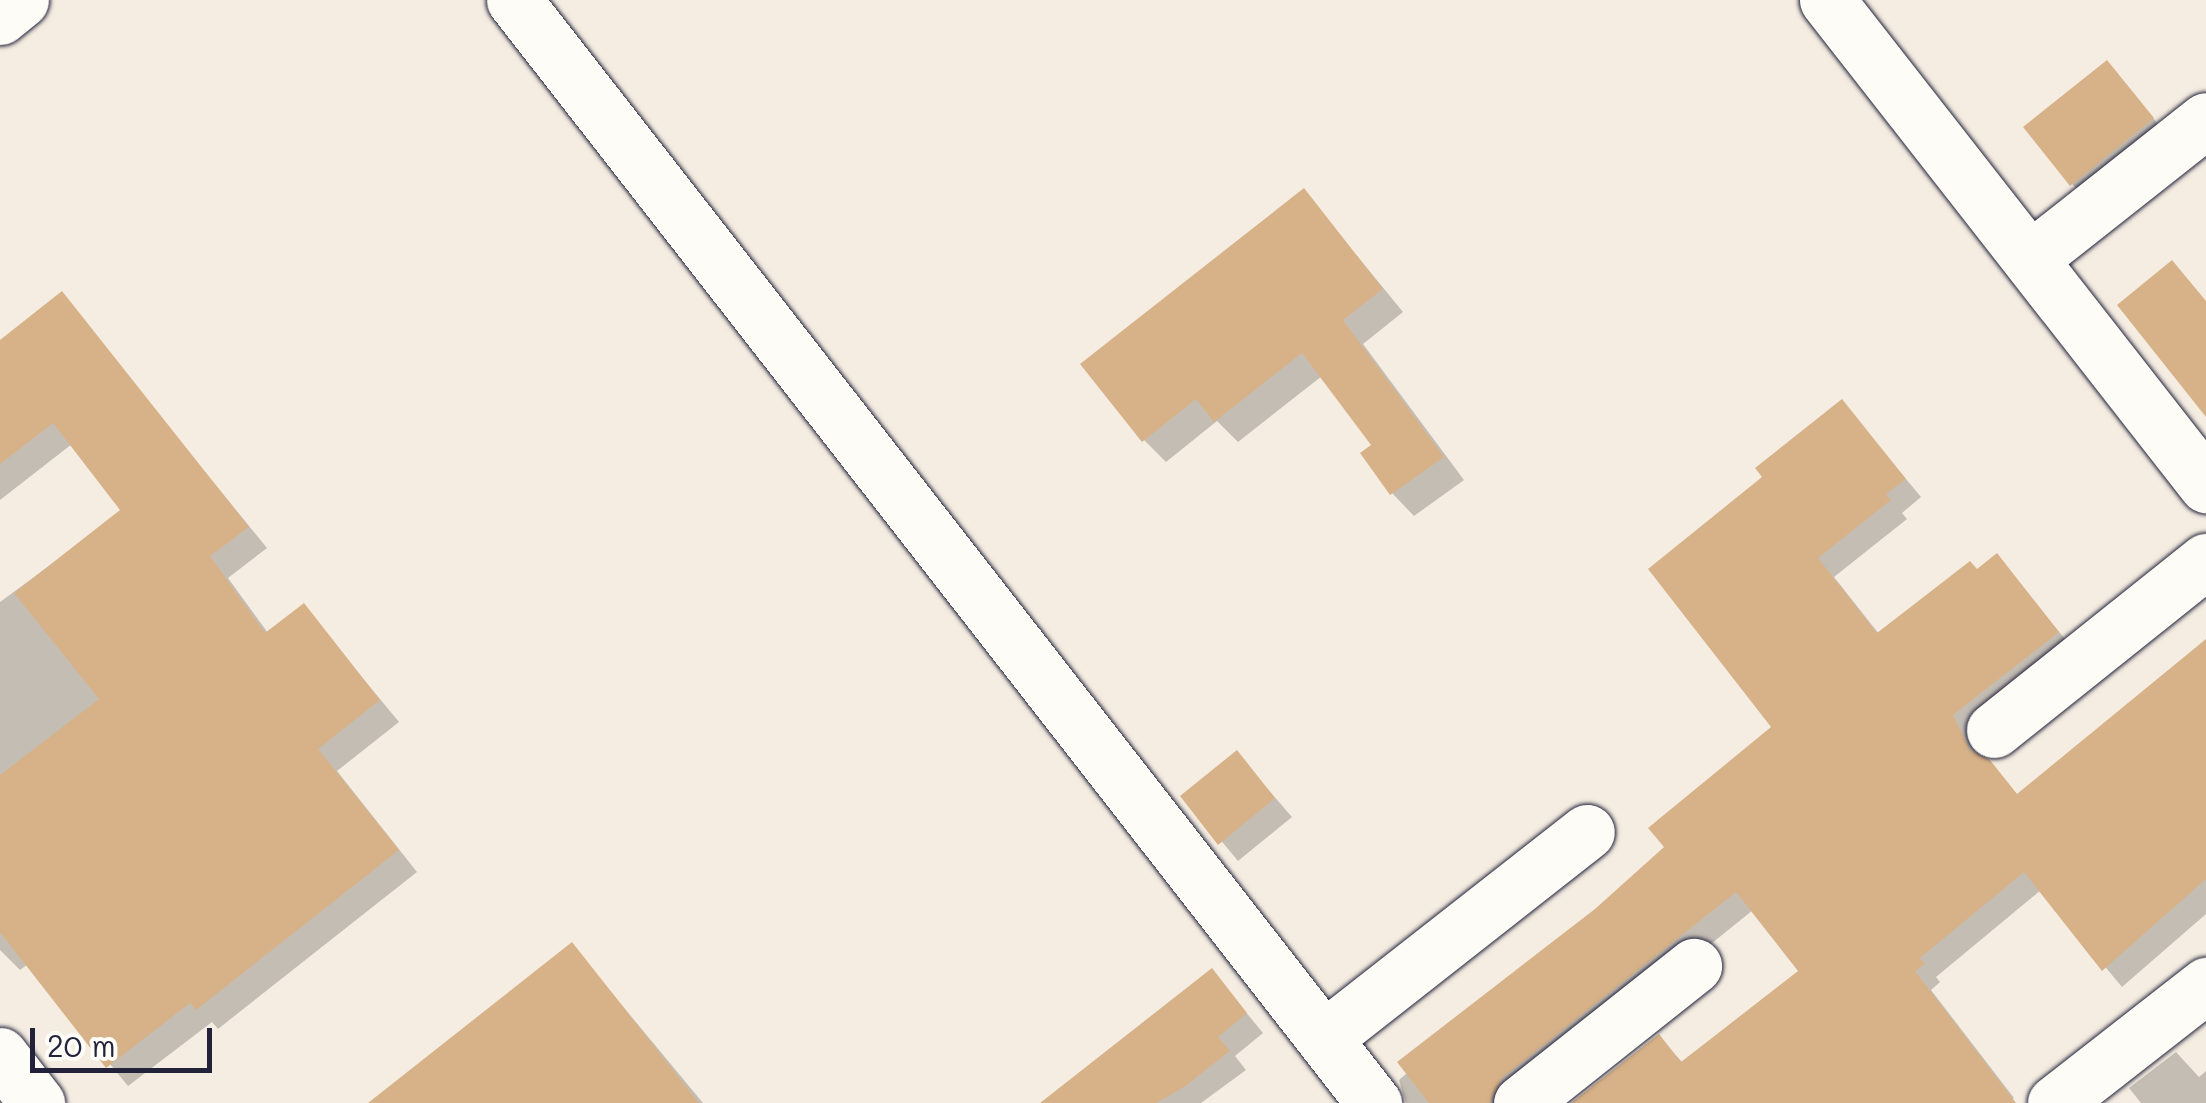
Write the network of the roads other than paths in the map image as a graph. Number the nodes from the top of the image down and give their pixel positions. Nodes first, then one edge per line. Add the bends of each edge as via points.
1 (22, 0) edge
2 (514, 0) edge
3 (1828, 0) edge
4 (0, 17) edge
5 (2206, 120) edge
6 (2030, 259) junction
7 (2206, 485) edge
8 (2206, 561) edge
9 (1994, 730) dead end
10 (1587, 832) dead end
11 (1694, 966) dead end
12 (2206, 985) edge
13 (1324, 1038) junction
14 (0, 1055) edge
15 (37, 1103) edge
16 (1374, 1103) edge
17 (1521, 1103) edge
18 (2055, 1103) edge

1 - 4 street
2 - 13 street
3 - 6 street
5 - 6 street
6 - 7 street
8 - 9 street
10 - 13 street
11 - 17 street
12 - 18 street
13 - 16 street
14 - 15 street

